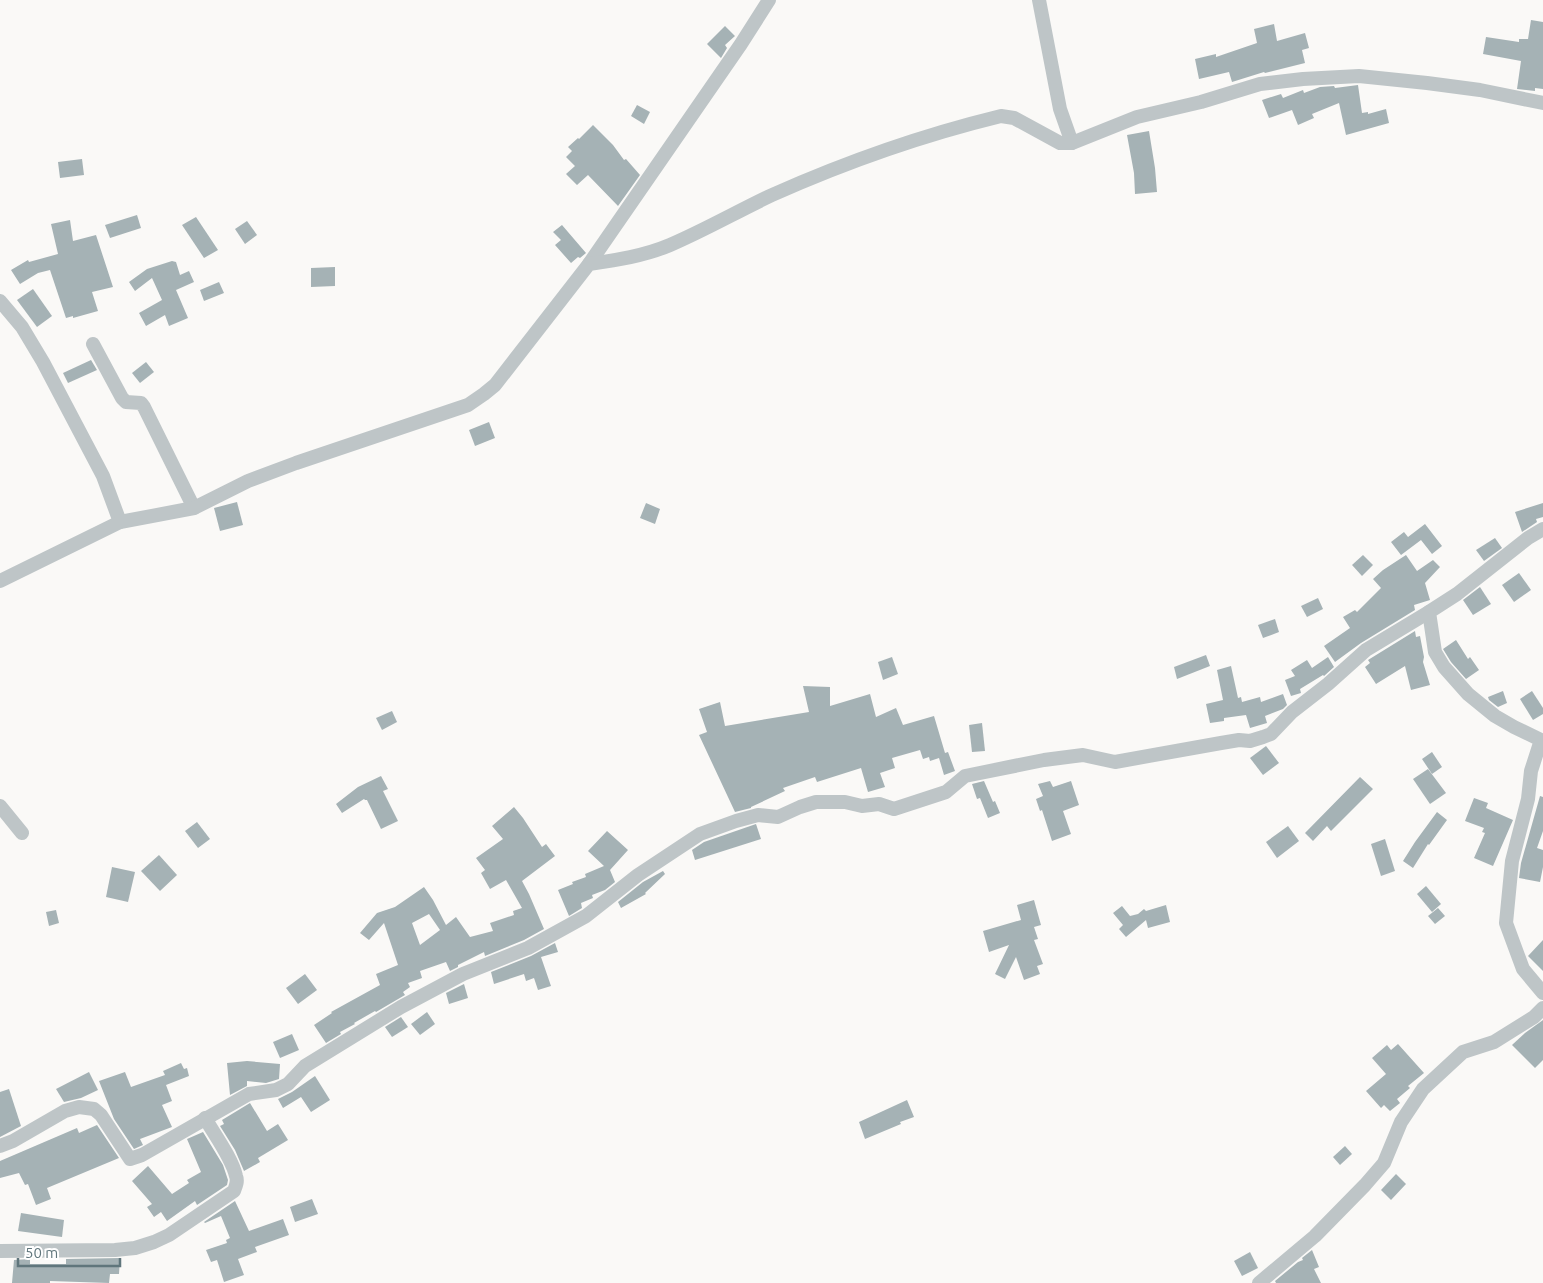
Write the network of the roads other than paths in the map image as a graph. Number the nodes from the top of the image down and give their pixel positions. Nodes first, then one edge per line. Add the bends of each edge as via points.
1 (769, 0) edge
2 (1039, 0) edge
3 (1543, 103) edge
4 (1072, 143) junction
5 (589, 264) junction
6 (0, 301) edge
7 (93, 344) dead end
8 (194, 508) junction
9 (120, 522) junction
10 (1543, 528) edge
11 (0, 581) edge
12 (1429, 612) junction
13 (1542, 738) edge
14 (0, 806) edge
15 (22, 833) dead end
16 (1543, 993) edge
17 (1543, 1008) edge
18 (205, 1118) junction
19 (0, 1146) edge
20 (0, 1251) edge
21 (1259, 1283) edge

1 - 5 street
2 - 4 street via 1060,109
3 - 4 street via 1427,82 1359,76 1303,79 1260,84 1138,116
4 - 5 street via 1060,143 1014,118 1001,116 925,137 848,164 772,196 669,246 624,259
5 - 8 street via 495,385 468,405 296,463
6 - 9 street via 22,327 47,369 103,476
7 - 8 street via 122,398 126,402 141,403 144,407
8 - 9 street
9 - 11 street
10 - 12 street
12 - 13 street via 1435,652 1468,694 1495,716
12 - 18 street via 1366,650 1292,712 1271,734 1250,741 1239,740 1115,762 1083,755 1044,760 966,776 946,792 894,809 879,804 862,806 845,802 816,802 778,817 758,816 700,834 638,875 586,916 528,948 464,974 401,1007 305,1066 288,1084 276,1090 249,1094
13 - 16 street via 1531,771 1528,798 1512,861 1506,923 1523,970
14 - 15 street
17 - 21 street via 1494,1042 1463,1052 1423,1089 1378,1170 1314,1236
18 - 19 street via 159,1146 130,1159 101,1115 94,1109 79,1107 65,1111
18 - 20 street via 236,1174 237,1183 234,1191 169,1235 136,1248 115,1250

